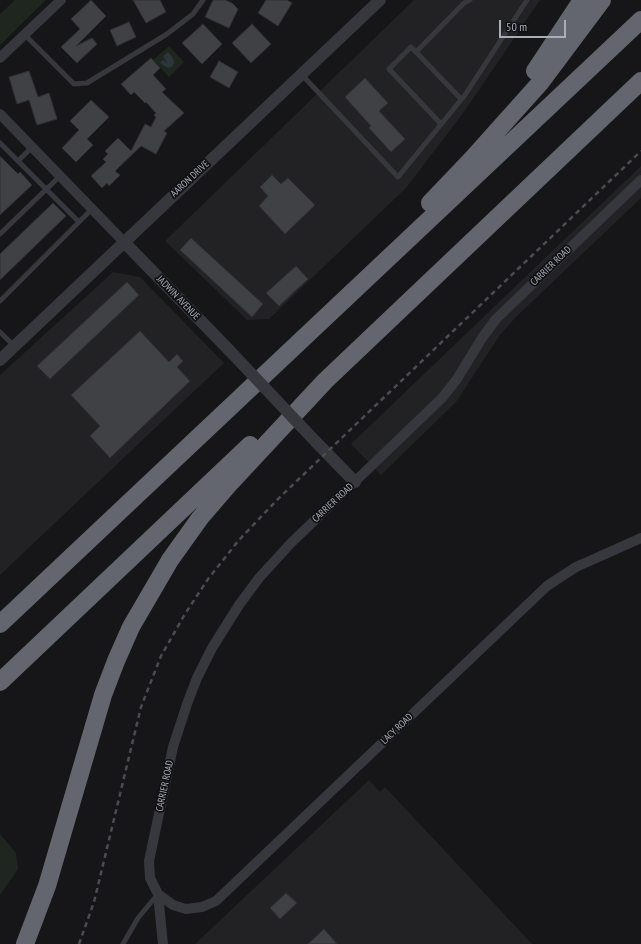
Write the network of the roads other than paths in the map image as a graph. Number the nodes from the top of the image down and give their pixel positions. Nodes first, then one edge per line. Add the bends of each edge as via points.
1 (60, 0) edge
2 (203, 0) edge
3 (380, 0) edge
4 (470, 0) edge
5 (527, 0) edge
6 (582, 0) edge
7 (602, 0) edge
8 (641, 20) edge
9 (25, 35) junction
10 (416, 52) junction
11 (0, 58) edge
12 (301, 74) junction
13 (641, 83) edge
14 (461, 100) junction
15 (0, 114) edge
16 (441, 124) junction
17 (0, 143) edge
18 (32, 147) junction
19 (472, 159) junction
20 (18, 161) junction
21 (60, 176) junction
22 (641, 180) edge
23 (46, 189) junction
24 (92, 209) junction
25 (79, 222) junction
26 (0, 234) edge
27 (124, 242) junction
28 (0, 301) edge
29 (0, 332) edge
30 (14, 346) junction
31 (0, 360) edge
32 (270, 369) junction
33 (325, 381) junction
34 (355, 482) junction
35 (641, 538) edge
36 (0, 624) edge
37 (0, 682) edge
38 (158, 894) junction
39 (25, 944) edge
40 (123, 944) edge
41 (163, 944) edge

1 - 9 street
2 - 9 lane via 193,14 167,34 87,83 74,84
3 - 12 street, AARON DRIVE
4 - 10 lane via 464,3
5 - 14 lane
6 - 19 highway via 543,61
7 - 19 highway via 540,83
8 - 32 highway
9 - 11 street
10 - 14 lane
10 - 16 lane via 411,47 389,69
12 - 16 lane via 398,177
12 - 27 street, AARON DRIVE
13 - 33 highway
14 - 16 lane
15 - 18 street, JADWIN AVENUE
17 - 20 lane
18 - 20 lane
18 - 21 street, JADWIN AVENUE
19 - 32 highway via 308,326
20 - 23 lane
21 - 23 lane
21 - 24 street, JADWIN AVENUE
22 - 34 street, CARRIER ROAD via 496,319 446,394
23 - 25 lane
23 - 26 lane
24 - 25 lane
24 - 27 street, JADWIN AVENUE
25 - 28 lane
27 - 30 street, AARON DRIVE
27 - 34 street, JADWIN AVENUE, bridge
29 - 30 lane
30 - 31 street, AARON DRIVE
32 - 36 highway
33 - 37 highway via 249,446
33 - 39 highway via 200,518 170,560 131,627 104,695 47,886
34 - 38 street, CARRIER ROAD via 290,543 258,578 229,620 205,663 178,729 150,854 149,872
35 - 38 street, LACY ROAD via 576,566 547,586 216,901 202,907 186,909 173,905
38 - 40 lane via 138,918
38 - 41 street

